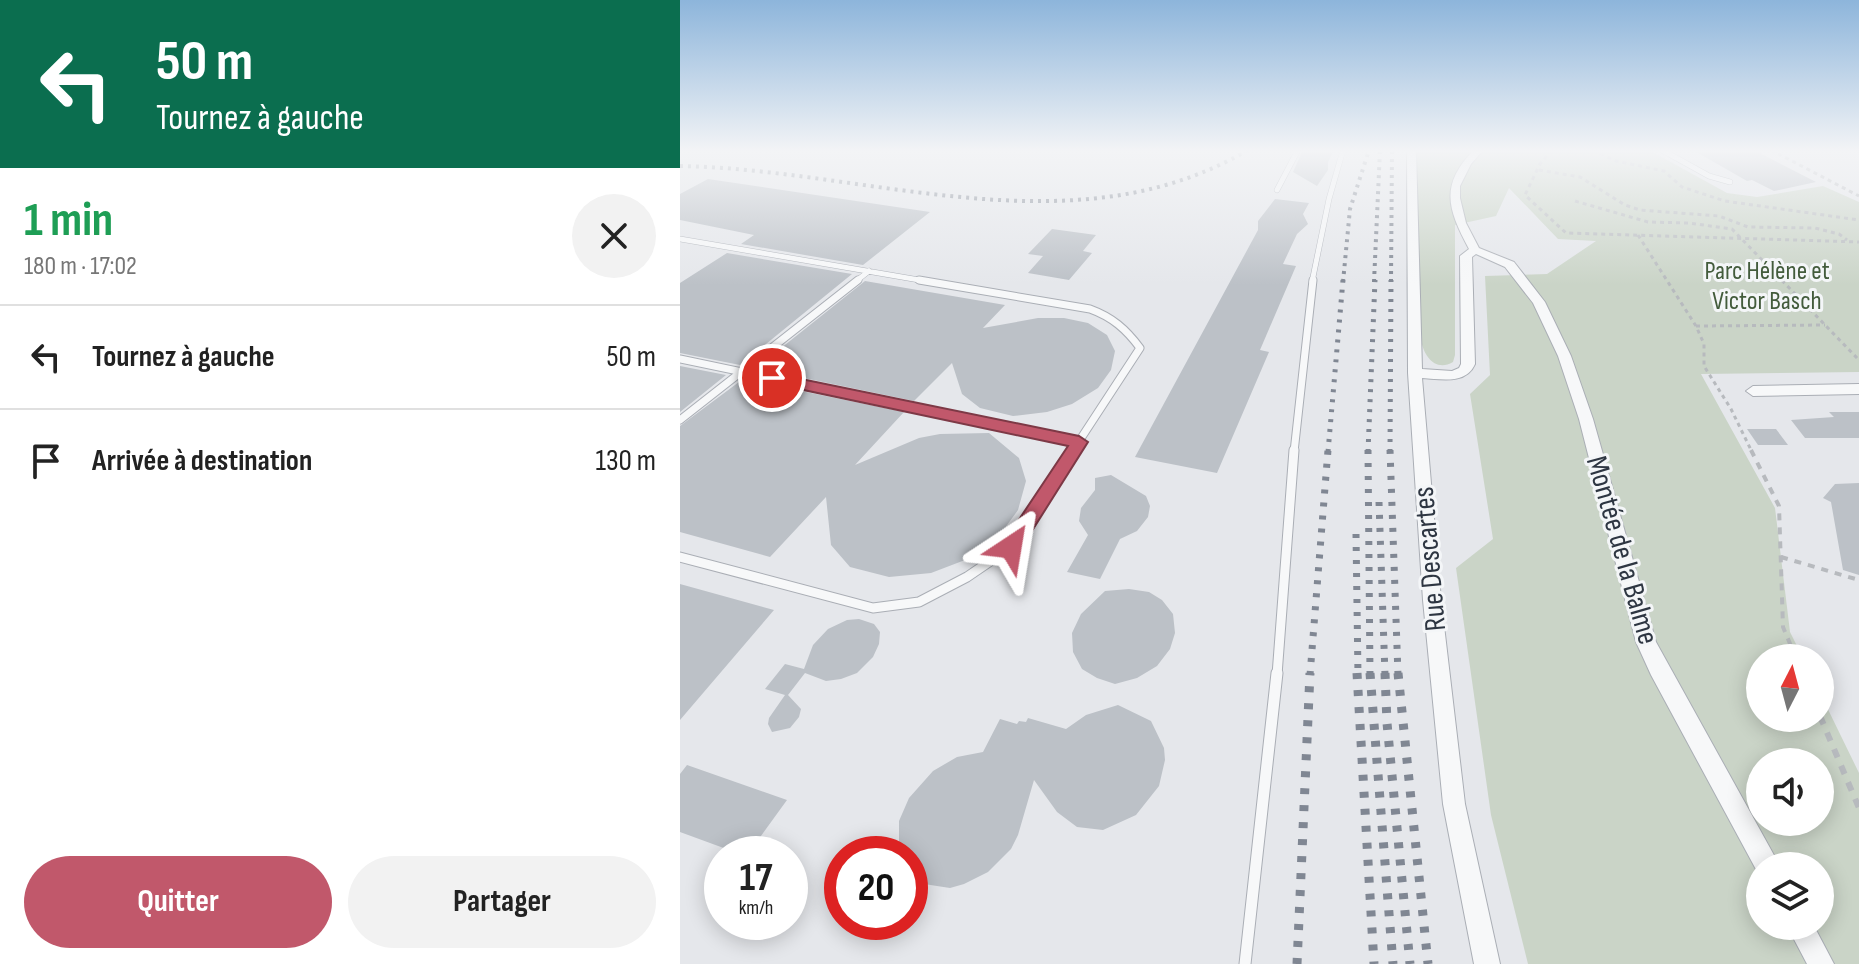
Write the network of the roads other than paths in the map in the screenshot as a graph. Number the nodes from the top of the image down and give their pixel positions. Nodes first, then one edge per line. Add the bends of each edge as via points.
1 (1328, 195) edge
2 (1412, 195) edge
3 (1452, 195) edge
4 (680, 239) edge
5 (1475, 250) junction
6 (869, 271) junction
7 (680, 359) edge
8 (741, 372) junction
9 (1415, 373) junction
10 (1859, 389) edge
11 (1753, 391) dead end
12 (680, 420) edge
13 (1079, 442) junction
14 (680, 557) edge
15 (1760, 852) edge
16 (1808, 940) edge
17 (1245, 964) edge
18 (1487, 964) edge
19 (1821, 964) edge

1 - 17 lane via 1314,266 1279,662
2 - 9 street, Rue Descartes
3 - 5 street
4 - 6 lane
5 - 9 street via 1466,256 1465,371
5 - 15 street, Montée de la Balme via 1494,253 1514,269 1551,323 1571,367 1645,641
6 - 8 lane
6 - 13 lane via 1112,316 1140,348
7 - 8 lane
8 - 12 lane
8 - 13 lane
9 - 18 street, Rue Descartes via 1454,804
10 - 11 street
13 - 14 lane via 1011,547 919,602 873,608
16 - 19 street

